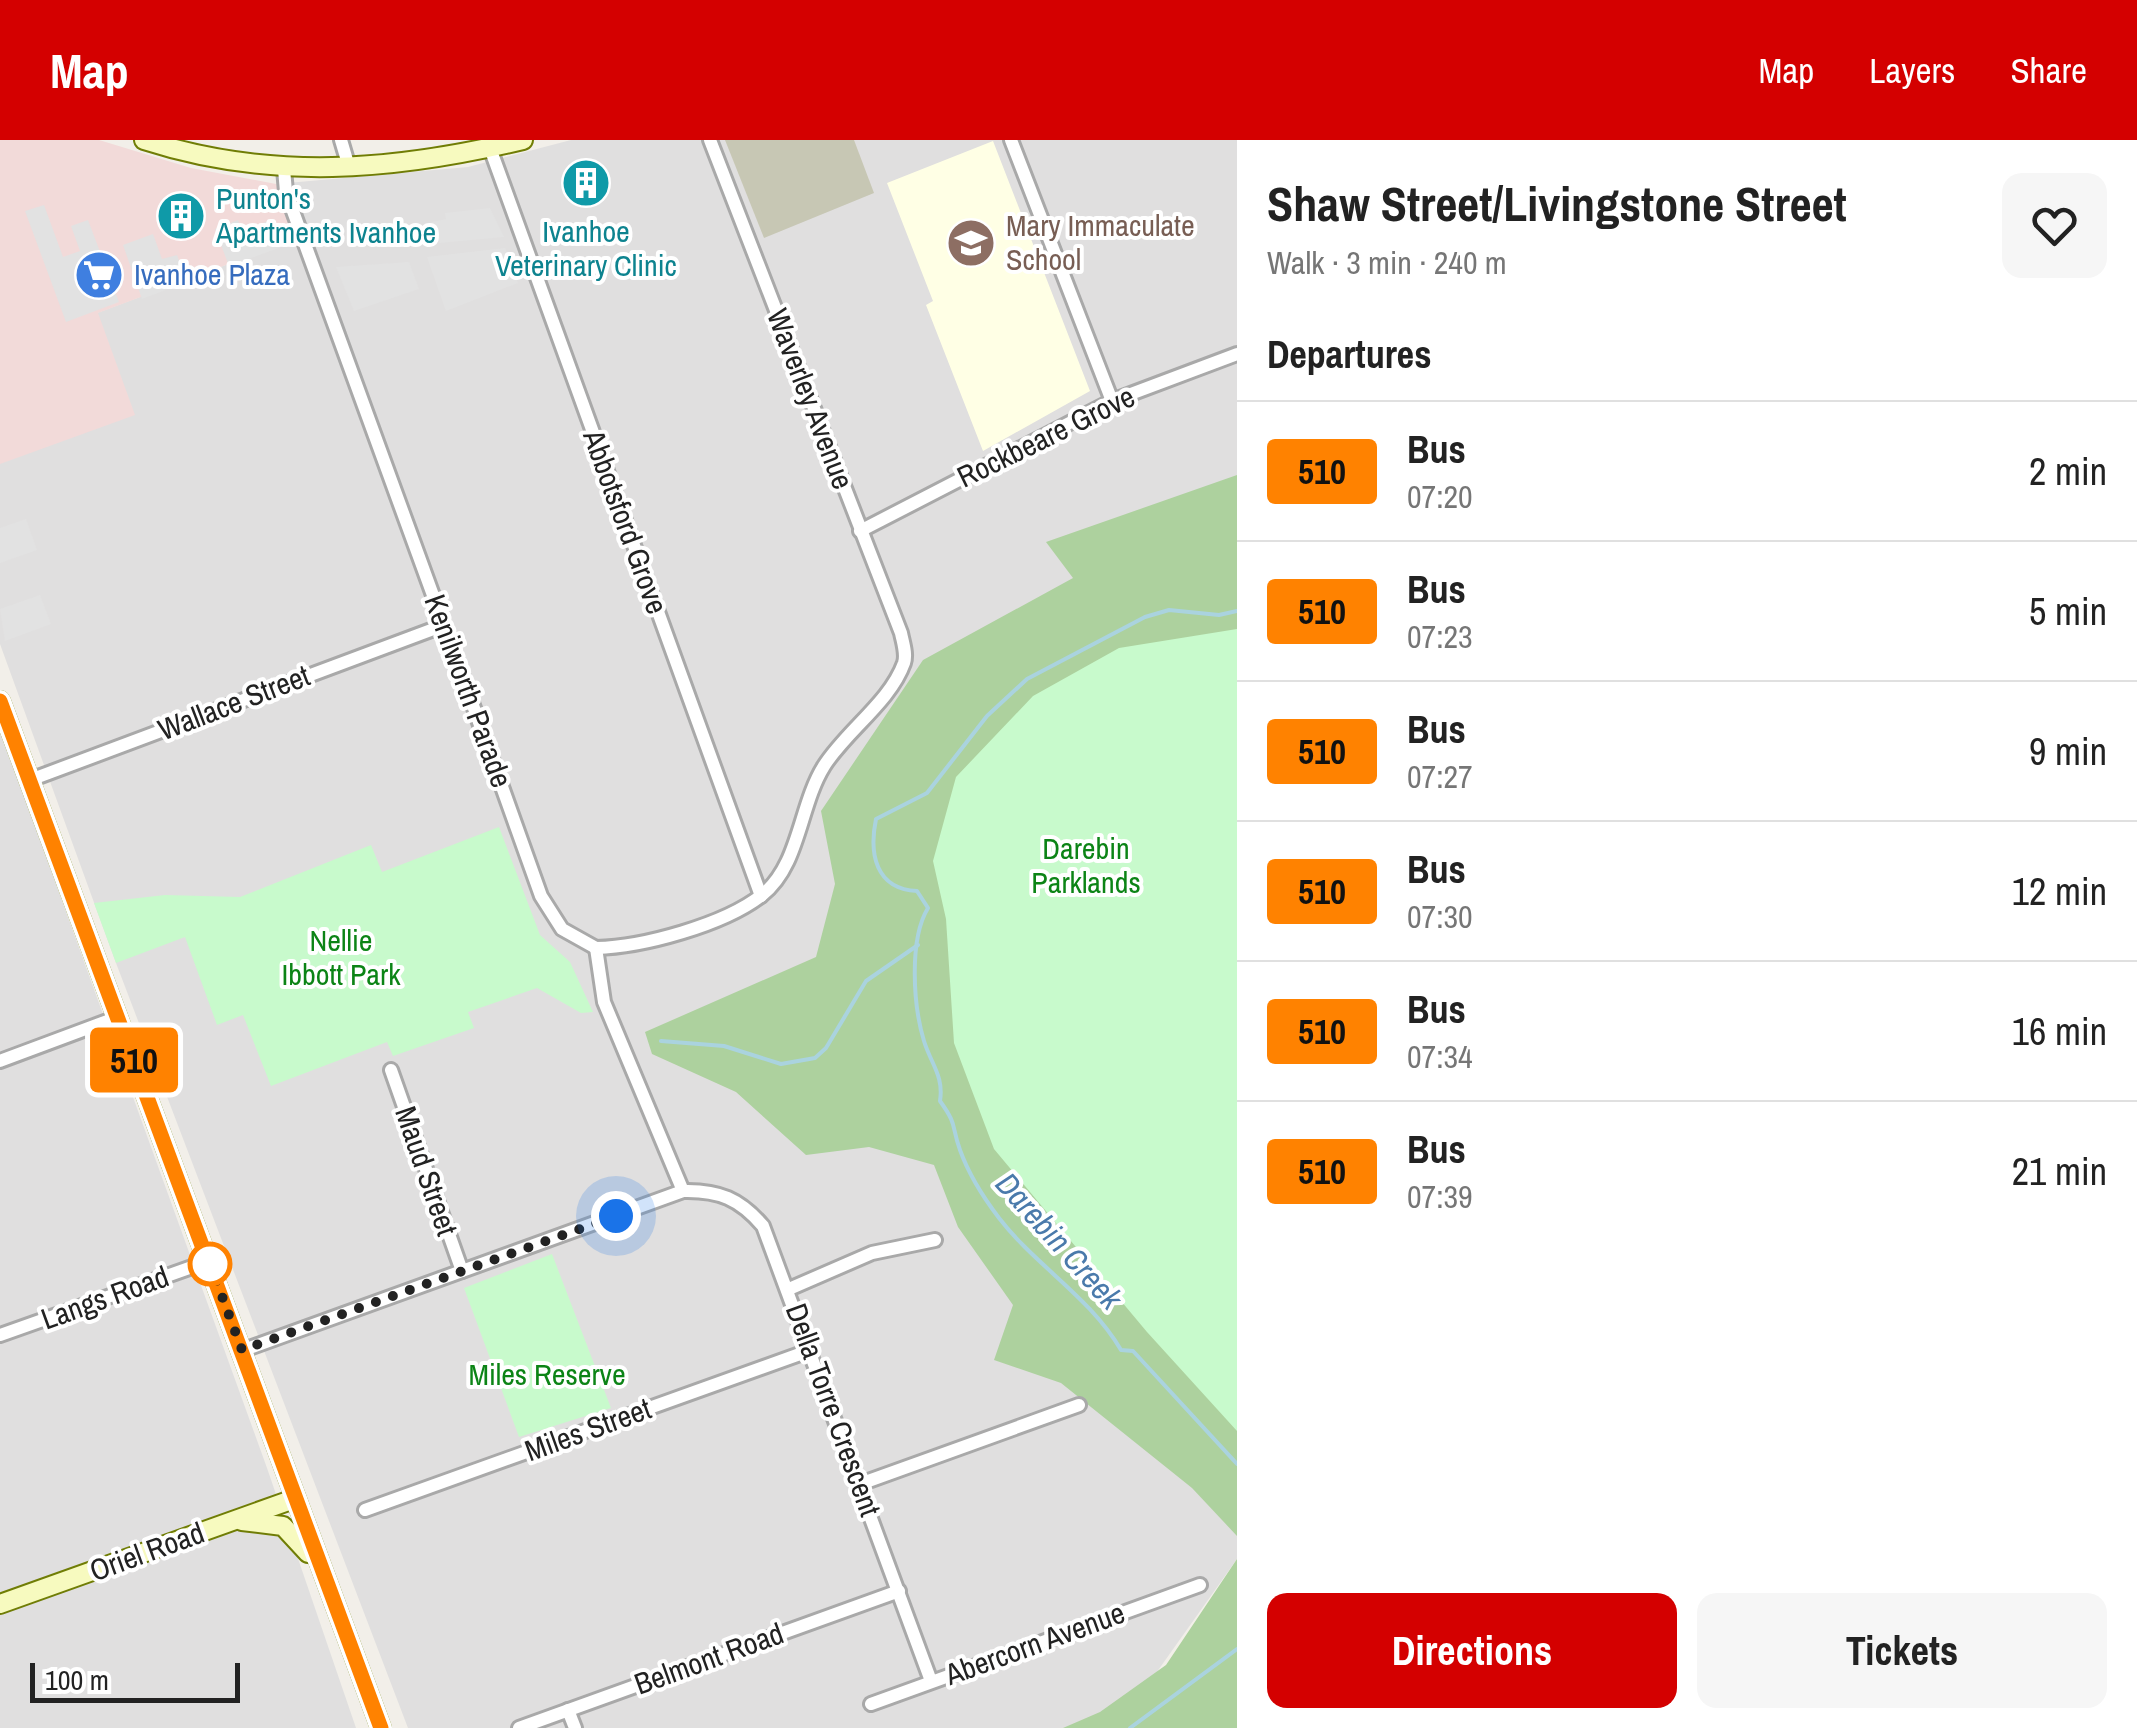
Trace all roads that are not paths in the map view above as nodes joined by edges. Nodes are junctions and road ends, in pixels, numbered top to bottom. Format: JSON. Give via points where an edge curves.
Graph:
{"nodes":[{"id":1,"x":144,"y":140,"type":"edge"},
{"id":2,"x":341,"y":140,"type":"edge"},
{"id":3,"x":522,"y":140,"type":"edge"},
{"id":4,"x":710,"y":140,"type":"edge"},
{"id":5,"x":1011,"y":140,"type":"edge"},
{"id":6,"x":490,"y":148,"type":"junction"},
{"id":7,"x":349,"y":167,"type":"junction"},
{"id":8,"x":284,"y":168,"type":"junction"},
{"id":9,"x":1237,"y":354,"type":"edge"},
{"id":10,"x":1112,"y":401,"type":"junction"},
{"id":11,"x":860,"y":531,"type":"junction"},
{"id":12,"x":439,"y":627,"type":"junction"},
{"id":13,"x":0,"y":701,"type":"edge"},
{"id":14,"x":30,"y":780,"type":"junction"},
{"id":15,"x":761,"y":896,"type":"junction"},
{"id":16,"x":596,"y":948,"type":"junction"},
{"id":17,"x":118,"y":1018,"type":"junction"},
{"id":18,"x":0,"y":1061,"type":"edge"},
{"id":19,"x":391,"y":1070,"type":"dead end"},
{"id":20,"x":683,"y":1191,"type":"junction"},
{"id":21,"x":935,"y":1240,"type":"dead end"},
{"id":22,"x":209,"y":1261,"type":"junction"},
{"id":23,"x":462,"y":1271,"type":"junction"},
{"id":24,"x":789,"y":1289,"type":"junction"},
{"id":25,"x":0,"y":1336,"type":"edge"},
{"id":26,"x":242,"y":1350,"type":"junction"},
{"id":27,"x":811,"y":1350,"type":"junction"},
{"id":28,"x":1079,"y":1404,"type":"dead end"},
{"id":29,"x":860,"y":1484,"type":"junction"},
{"id":30,"x":294,"y":1499,"type":"junction"},
{"id":31,"x":365,"y":1510,"type":"dead end"},
{"id":32,"x":234,"y":1521,"type":"junction"},
{"id":33,"x":324,"y":1580,"type":"junction"},
{"id":34,"x":1200,"y":1585,"type":"dead end"},
{"id":35,"x":898,"y":1591,"type":"junction"},
{"id":36,"x":0,"y":1604,"type":"edge"},
{"id":37,"x":931,"y":1681,"type":"junction"},
{"id":38,"x":871,"y":1704,"type":"dead end"},
{"id":39,"x":568,"y":1710,"type":"junction"},
{"id":40,"x":381,"y":1728,"type":"edge"},
{"id":41,"x":519,"y":1728,"type":"edge"},
{"id":42,"x":575,"y":1728,"type":"edge"}],
"edges":[{"from":1,"to":8,"type":"main road","via":[[224,162]]},
{"from":2,"to":7,"type":"street"},
{"from":3,"to":6,"type":"main road"},
{"from":4,"to":11,"type":"street","name":"Waverley Avenue"},
{"from":5,"to":10,"type":"street"},
{"from":6,"to":7,"type":"main road"},
{"from":6,"to":15,"type":"street","name":"Abbotsford Grove"},
{"from":7,"to":8,"type":"main road"},
{"from":8,"to":12,"type":"street","name":"Kenilworth Parade","via":[[286,192],[438,608]]},
{"from":9,"to":10,"type":"street","name":"Rockbeare Grove"},
{"from":10,"to":11,"type":"street","name":"Rockbeare Grove"},
{"from":11,"to":15,"type":"street","name":"Waverley Avenue","via":[[906,659],[827,761],[782,875]]},
{"from":12,"to":14,"type":"street","name":"Wallace Street"},
{"from":12,"to":16,"type":"street","name":"Kenilworth Parade","via":[[450,641],[541,896],[562,929]]},
{"from":13,"to":14,"type":"main road"},
{"from":14,"to":17,"type":"main road"},
{"from":15,"to":16,"type":"street","via":[[656,940]]},
{"from":16,"to":20,"type":"street","via":[[604,1002]]},
{"from":17,"to":18,"type":"street"},
{"from":17,"to":22,"type":"main road"},
{"from":19,"to":23,"type":"street","name":"Maud Street"},
{"from":20,"to":23,"type":"street"},
{"from":20,"to":24,"type":"street","name":"Della Torre Crescent","via":[[724,1194],[744,1205],[764,1226]]},
{"from":21,"to":24,"type":"street","via":[[872,1253]]},
{"from":22,"to":25,"type":"street","name":"Langs Road"},
{"from":22,"to":26,"type":"main road"},
{"from":23,"to":26,"type":"street"},
{"from":24,"to":27,"type":"street","name":"Della Torre Crescent"},
{"from":26,"to":30,"type":"main road"},
{"from":27,"to":29,"type":"street","name":"Della Torre Crescent"},
{"from":27,"to":31,"type":"street","name":"Miles Street"},
{"from":28,"to":29,"type":"street"},
{"from":29,"to":35,"type":"street","name":"Della Torre Crescent"},
{"from":30,"to":32,"type":"main road","name":"Oriel Road"},
{"from":30,"to":33,"type":"main road"},
{"from":32,"to":33,"type":"main road","via":[[272,1522],[289,1530]]},
{"from":32,"to":36,"type":"main road","name":"Oriel Road"},
{"from":33,"to":40,"type":"main road"},
{"from":34,"to":37,"type":"street","name":"Abercorn Avenue"},
{"from":35,"to":37,"type":"street","name":"Della Torre Crescent"},
{"from":35,"to":39,"type":"street","name":"Belmont Road"},
{"from":37,"to":38,"type":"street","name":"Abercorn Avenue"},
{"from":39,"to":41,"type":"street","name":"Belmont Road"},
{"from":39,"to":42,"type":"street"}]}
